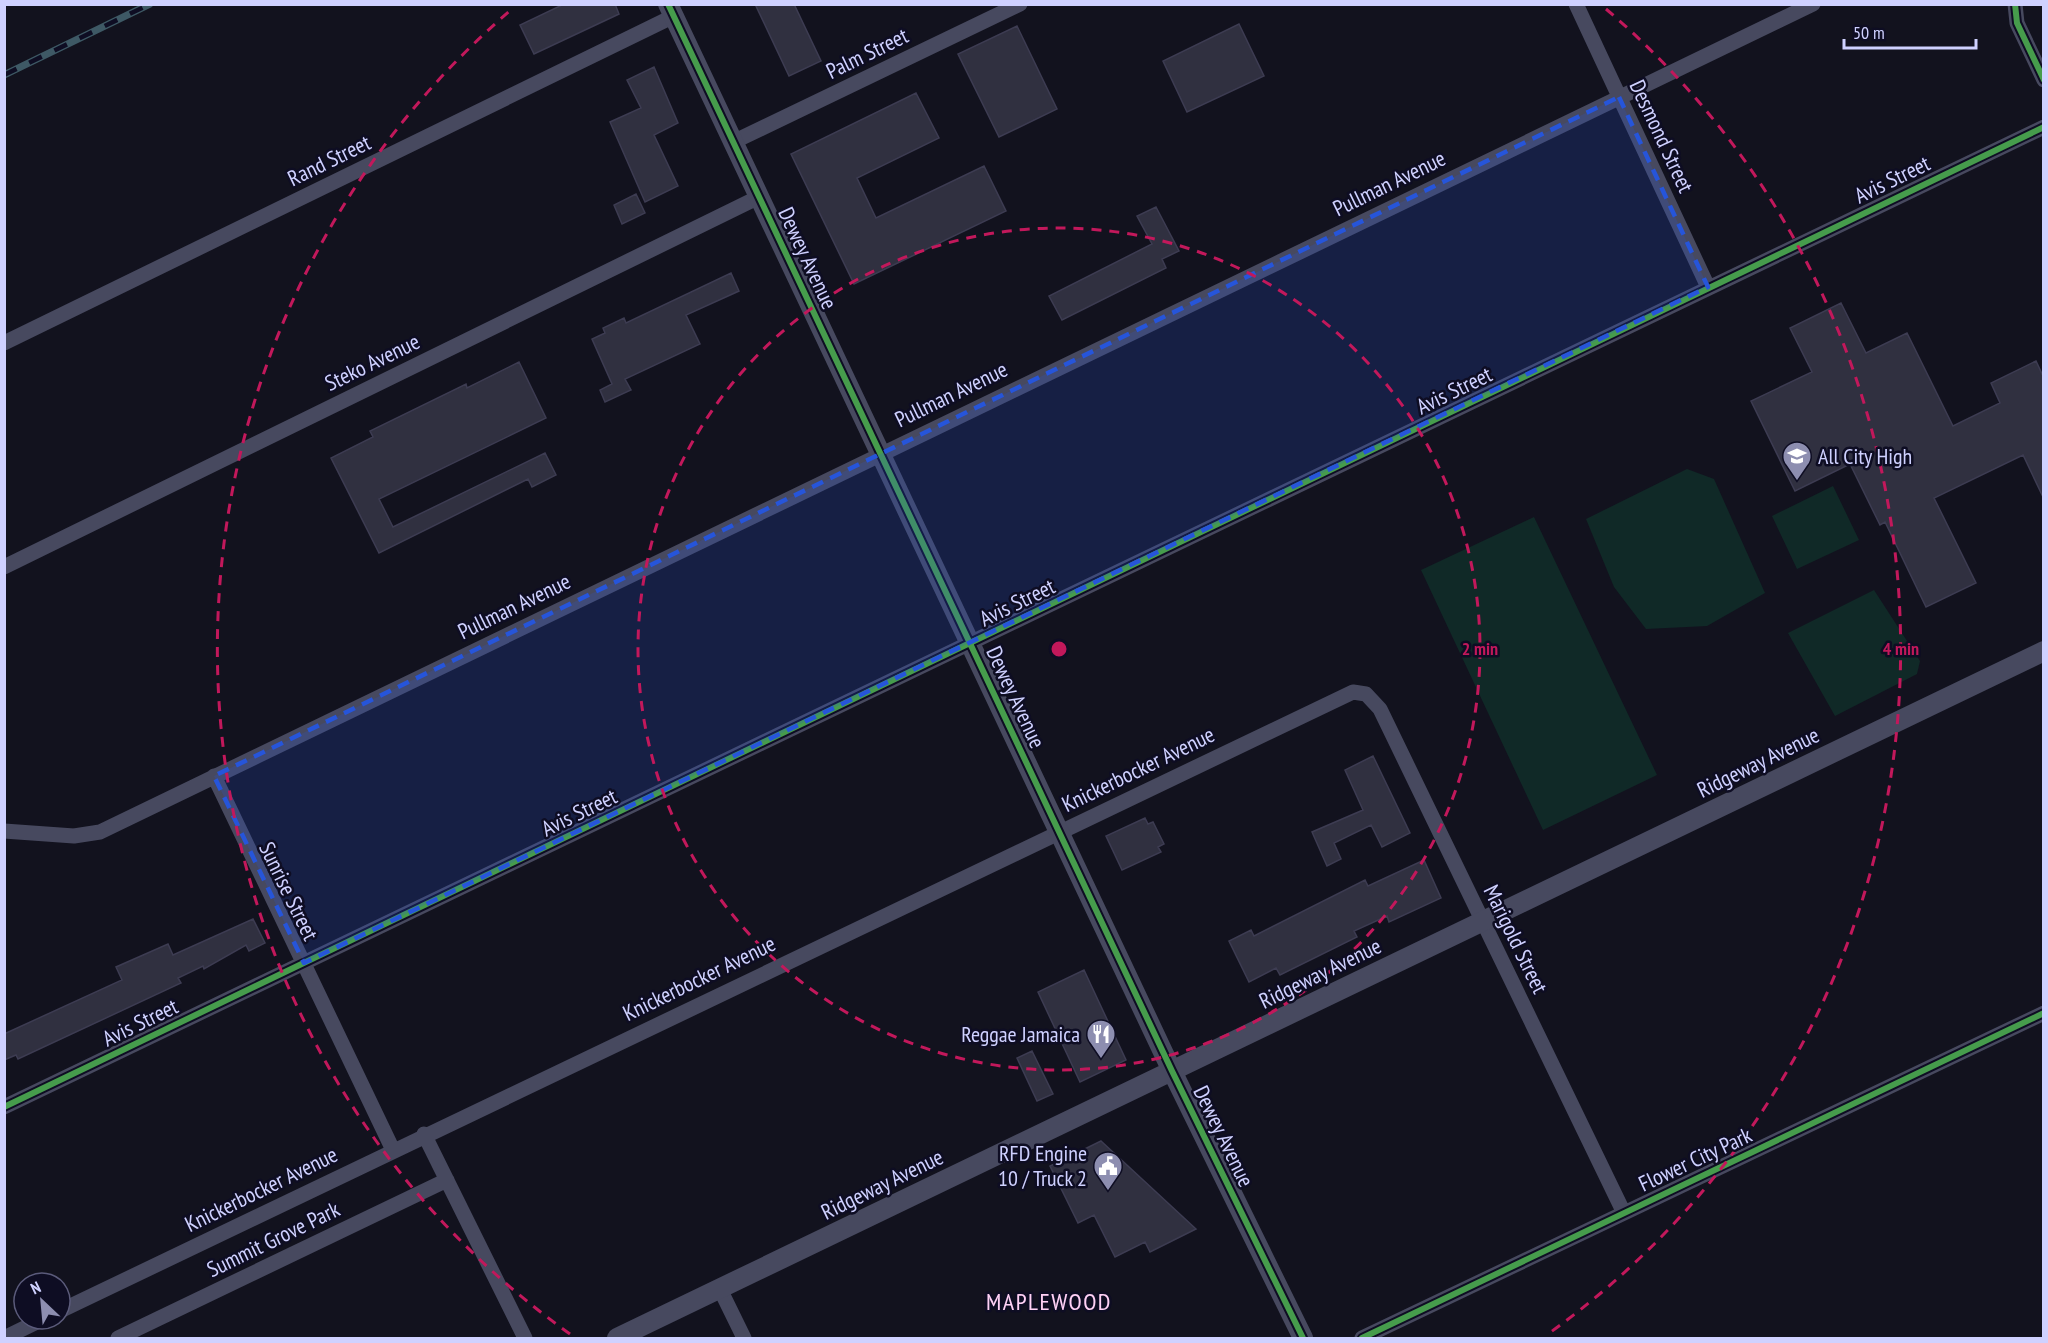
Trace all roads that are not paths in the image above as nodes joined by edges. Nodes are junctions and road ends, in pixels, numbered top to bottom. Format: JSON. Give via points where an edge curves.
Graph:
{"nodes":[{"id":1,"x":1020,"y":4,"type":"edge"},
{"id":2,"x":1576,"y":4,"type":"edge"},
{"id":3,"x":1813,"y":4,"type":"edge"},
{"id":4,"x":2015,"y":4,"type":"edge"},
{"id":5,"x":671,"y":10,"type":"edge"},
{"id":6,"x":2043,"y":80,"type":"edge"},
{"id":7,"x":1619,"y":97,"type":"junction"},
{"id":8,"x":2043,"y":127,"type":"edge"},
{"id":9,"x":733,"y":142,"type":"junction"},
{"id":10,"x":759,"y":197,"type":"junction"},
{"id":11,"x":1708,"y":288,"type":"junction"},
{"id":12,"x":4,"y":343,"type":"edge"},
{"id":13,"x":880,"y":453,"type":"junction"},
{"id":14,"x":4,"y":567,"type":"edge"},
{"id":15,"x":971,"y":644,"type":"junction"},
{"id":16,"x":2043,"y":651,"type":"edge"},
{"id":17,"x":1359,"y":692,"type":"joint"},
{"id":18,"x":214,"y":776,"type":"junction"},
{"id":19,"x":4,"y":831,"type":"edge"},
{"id":20,"x":1059,"y":831,"type":"junction"},
{"id":21,"x":1483,"y":921,"type":"junction"},
{"id":22,"x":304,"y":963,"type":"junction"},
{"id":23,"x":2043,"y":1013,"type":"edge"},
{"id":24,"x":1172,"y":1071,"type":"junction"},
{"id":25,"x":4,"y":1107,"type":"edge"},
{"id":26,"x":424,"y":1134,"type":"junction"},
{"id":27,"x":393,"y":1150,"type":"junction"},
{"id":28,"x":447,"y":1180,"type":"junction"},
{"id":29,"x":1624,"y":1213,"type":"junction"},
{"id":30,"x":720,"y":1289,"type":"junction"},
{"id":31,"x":72,"y":1305,"type":"edge"},
{"id":32,"x":18,"y":1331,"type":"edge"},
{"id":33,"x":4,"y":1338,"type":"edge"},
{"id":34,"x":118,"y":1338,"type":"edge"},
{"id":35,"x":525,"y":1338,"type":"edge"},
{"id":36,"x":617,"y":1338,"type":"edge"},
{"id":37,"x":744,"y":1338,"type":"edge"},
{"id":38,"x":1303,"y":1338,"type":"edge"},
{"id":39,"x":1362,"y":1338,"type":"edge"}],
"edges":[{"from":1,"to":9,"type":"street","name":"Palm Street"},
{"from":2,"to":7,"type":"street","name":"Desmond Street"},
{"from":3,"to":7,"type":"street","name":"Pullman Avenue"},
{"from":4,"to":6,"type":"street","via":[[2017,23]]},
{"from":5,"to":9,"type":"street","name":"Dewey Avenue"},
{"from":5,"to":12,"type":"street","name":"Rand Street"},
{"from":7,"to":11,"type":"street","name":"Desmond Street"},
{"from":7,"to":13,"type":"street","name":"Pullman Avenue"},
{"from":8,"to":11,"type":"street","name":"Avis Street"},
{"from":9,"to":10,"type":"street","name":"Dewey Avenue"},
{"from":10,"to":13,"type":"street","name":"Dewey Avenue"},
{"from":10,"to":14,"type":"street","name":"Steko Avenue"},
{"from":11,"to":15,"type":"street","name":"Avis Street"},
{"from":13,"to":15,"type":"street","name":"Dewey Avenue"},
{"from":13,"to":18,"type":"street","name":"Pullman Avenue"},
{"from":15,"to":20,"type":"street","name":"Dewey Avenue"},
{"from":15,"to":22,"type":"street","name":"Avis Street"},
{"from":16,"to":21,"type":"street","name":"Ridgeway Avenue"},
{"from":17,"to":20,"type":"street","name":"Knickerbocker Avenue","via":[[1346,694]]},
{"from":17,"to":21,"type":"street","name":"Marigold Street","via":[[1380,709]]},
{"from":18,"to":19,"type":"street","name":"Pullman Avenue","via":[[91,834]]},
{"from":18,"to":22,"type":"street","name":"Sunrise Street"},
{"from":20,"to":24,"type":"street","name":"Dewey Avenue"},
{"from":20,"to":26,"type":"street","name":"Knickerbocker Avenue"},
{"from":21,"to":24,"type":"street","name":"Ridgeway Avenue"},
{"from":21,"to":29,"type":"street","name":"Marigold Street"},
{"from":22,"to":25,"type":"street","name":"Avis Street"},
{"from":22,"to":27,"type":"street","name":"Sunrise Street"},
{"from":23,"to":29,"type":"street","name":"Flower City Park"},
{"from":24,"to":30,"type":"street","name":"Ridgeway Avenue"},
{"from":24,"to":38,"type":"street","name":"Dewey Avenue"},
{"from":26,"to":27,"type":"street","name":"Knickerbocker Avenue"},
{"from":26,"to":28,"type":"street"},
{"from":27,"to":31,"type":"street","name":"Knickerbocker Avenue"},
{"from":28,"to":34,"type":"street","name":"Summit Grove Park"},
{"from":28,"to":35,"type":"street"},
{"from":29,"to":39,"type":"street","name":"Flower City Park"},
{"from":30,"to":36,"type":"street","name":"Ridgeway Avenue"},
{"from":30,"to":37,"type":"street"},
{"from":32,"to":33,"type":"street"}]}
